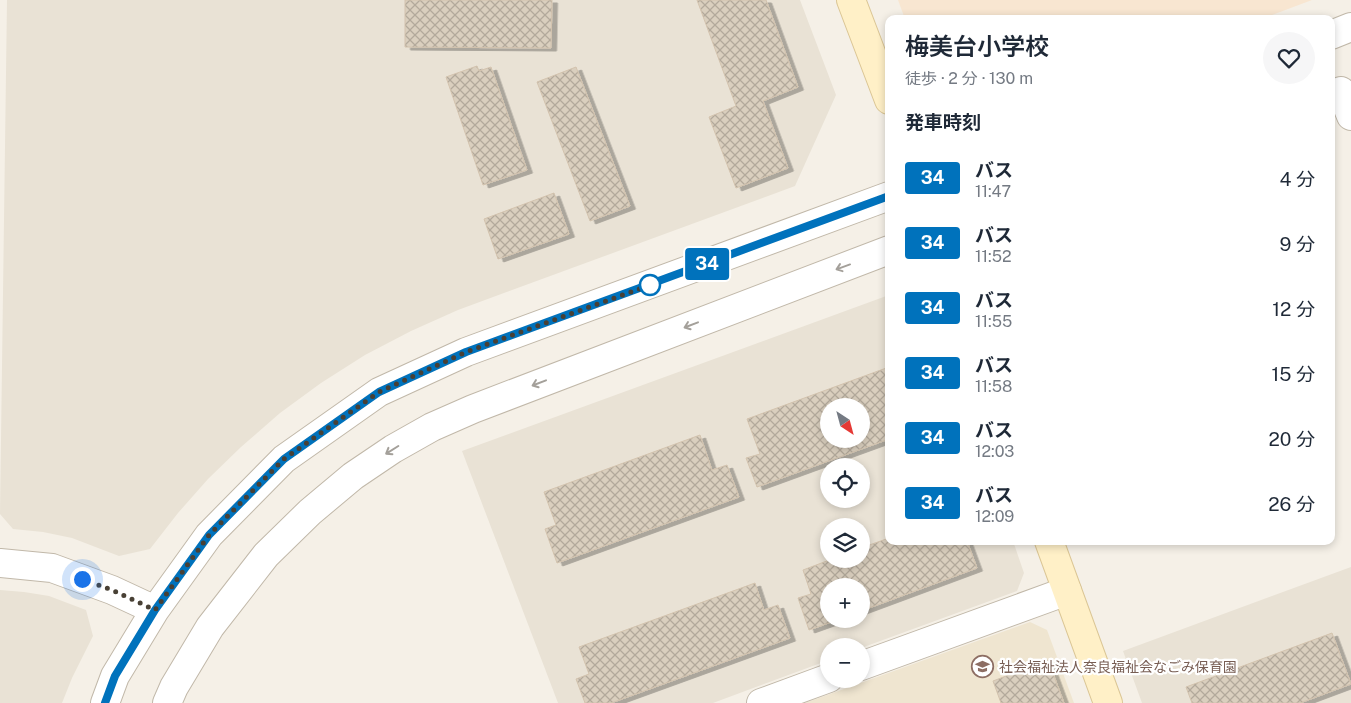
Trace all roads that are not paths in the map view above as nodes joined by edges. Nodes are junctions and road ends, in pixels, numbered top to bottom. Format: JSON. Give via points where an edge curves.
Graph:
{"nodes":[{"id":1,"x":851,"y":0,"type":"edge"},
{"id":2,"x":1351,"y":28,"type":"edge"},
{"id":3,"x":1335,"y":34,"type":"edge"},
{"id":4,"x":885,"y":89,"type":"edge"},
{"id":5,"x":1341,"y":91,"type":"edge"},
{"id":6,"x":1351,"y":116,"type":"edge"},
{"id":7,"x":885,"y":197,"type":"edge"},
{"id":8,"x":885,"y":252,"type":"edge"},
{"id":9,"x":1050,"y":545,"type":"edge"},
{"id":10,"x":0,"y":563,"type":"edge"},
{"id":11,"x":1067,"y":591,"type":"junction"},
{"id":12,"x":155,"y":610,"type":"junction"},
{"id":13,"x":870,"y":663,"type":"edge"},
{"id":14,"x":820,"y":681,"type":"edge"},
{"id":15,"x":105,"y":703,"type":"edge"},
{"id":16,"x":167,"y":703,"type":"edge"},
{"id":17,"x":761,"y":703,"type":"edge"},
{"id":18,"x":1108,"y":703,"type":"edge"}],
"edges":[{"from":1,"to":4,"type":"street"},
{"from":2,"to":3,"type":"street"},
{"from":5,"to":6,"type":"street"},
{"from":7,"to":12,"type":"street","via":[[466,352],[379,392],[284,459],[209,535]]},
{"from":8,"to":16,"type":"street","one_way":true,"via":[[473,409],[393,449],[353,476],[266,555],[210,627]]},
{"from":9,"to":11,"type":"street"},
{"from":10,"to":12,"type":"street","via":[[52,568]]},
{"from":11,"to":13,"type":"street"},
{"from":11,"to":18,"type":"street"},
{"from":12,"to":15,"type":"street","via":[[115,676]]},
{"from":14,"to":17,"type":"street"}]}
